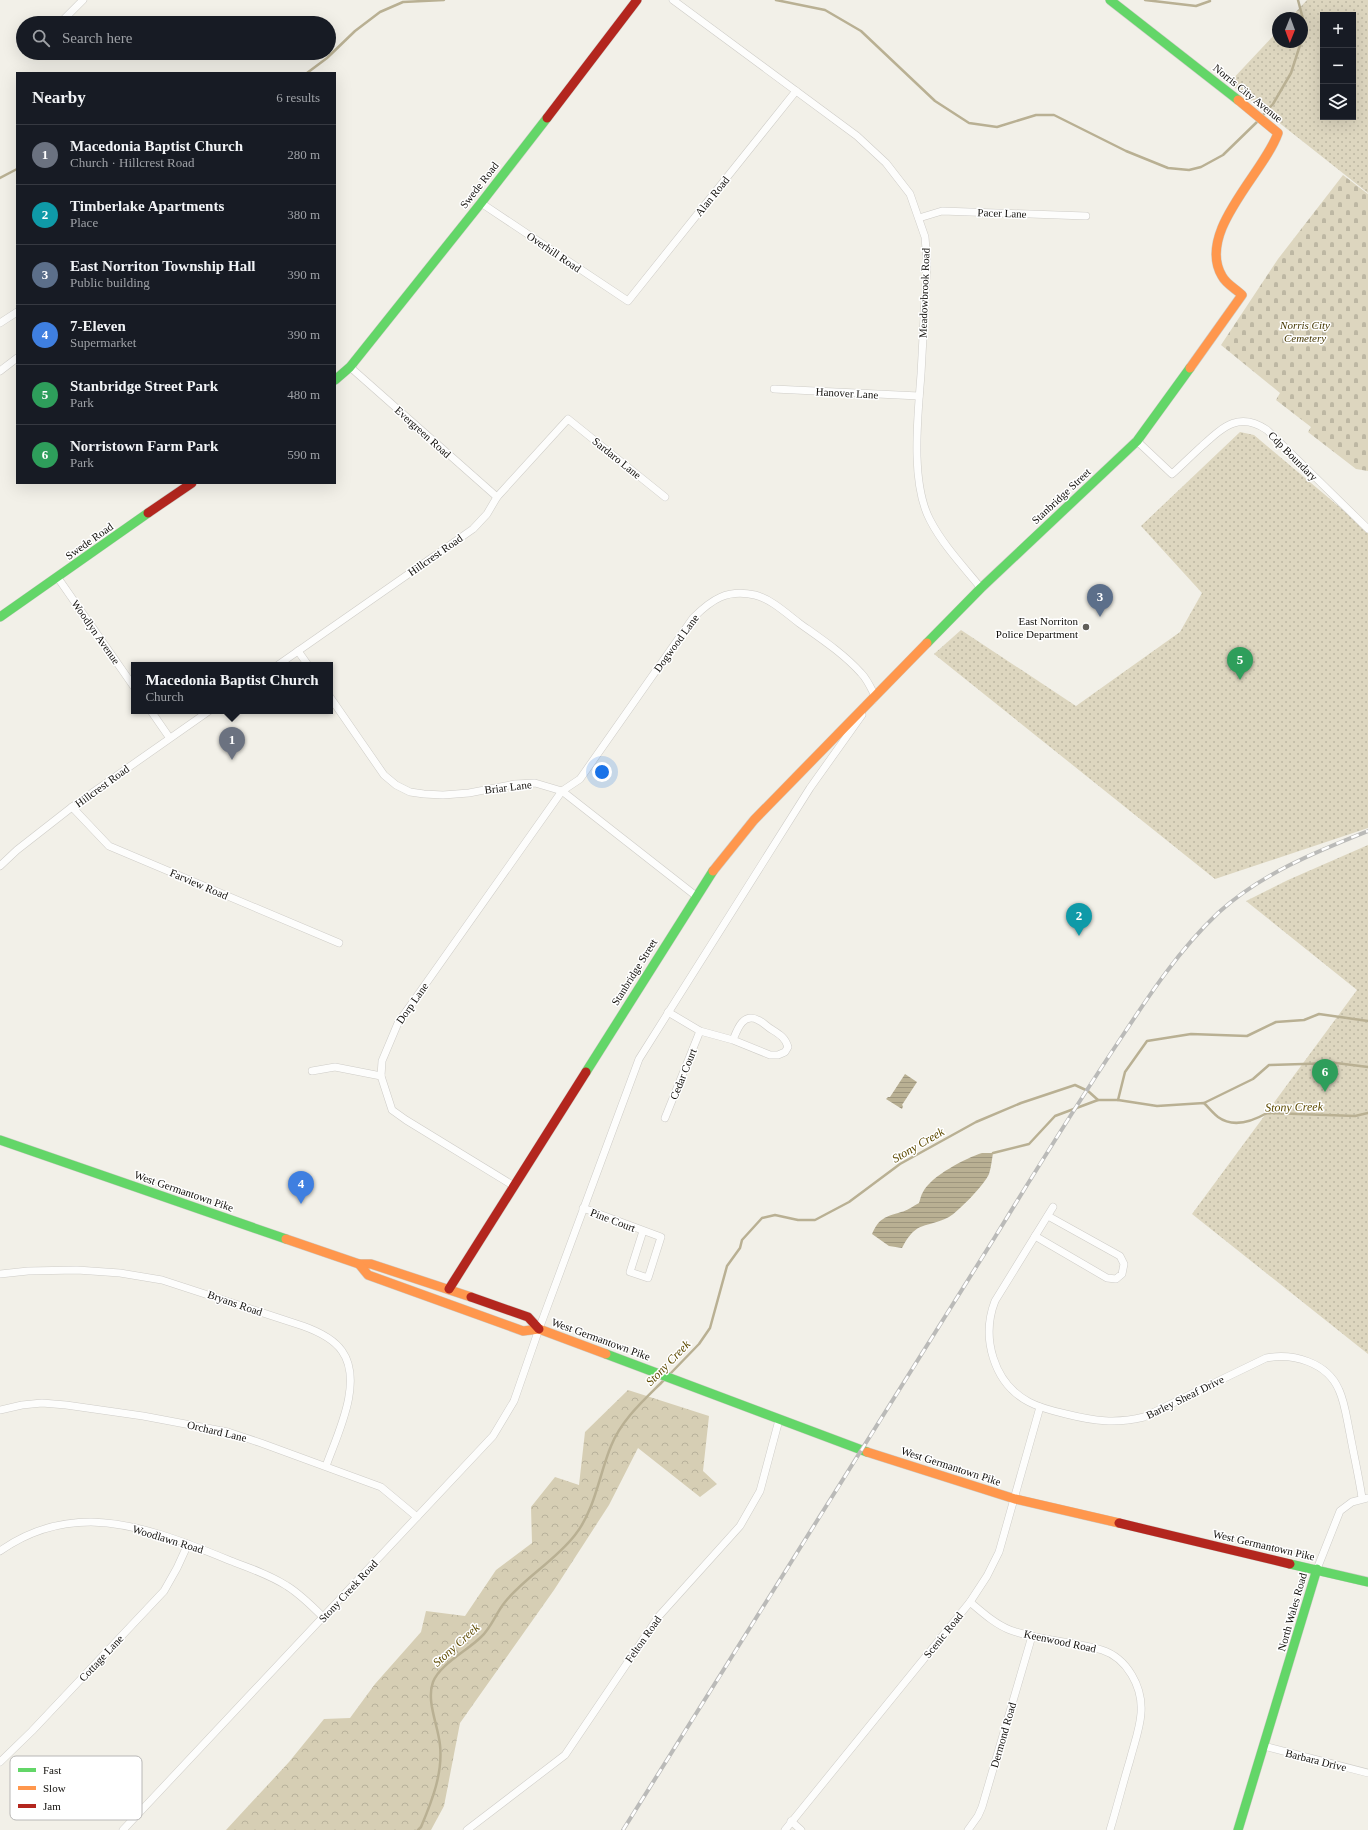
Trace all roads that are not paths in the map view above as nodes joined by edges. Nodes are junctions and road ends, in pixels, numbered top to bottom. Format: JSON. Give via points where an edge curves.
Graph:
{"nodes":[{"id":1,"x":83,"y":0,"type":"edge"},
{"id":2,"x":636,"y":0,"type":"edge"},
{"id":3,"x":673,"y":0,"type":"edge"},
{"id":4,"x":1110,"y":0,"type":"edge"},
{"id":5,"x":67,"y":16,"type":"edge"},
{"id":6,"x":796,"y":91,"type":"junction"},
{"id":7,"x":481,"y":203,"type":"junction"},
{"id":8,"x":1086,"y":216,"type":"dead end"},
{"id":9,"x":920,"y":218,"type":"junction"},
{"id":10,"x":1242,"y":294,"type":"joint"},
{"id":11,"x":628,"y":300,"type":"joint"},
{"id":12,"x":16,"y":313,"type":"edge"},
{"id":13,"x":0,"y":323,"type":"edge"},
{"id":14,"x":16,"y":359,"type":"edge"},
{"id":15,"x":350,"y":367,"type":"junction"},
{"id":16,"x":0,"y":371,"type":"edge"},
{"id":17,"x":336,"y":379,"type":"edge"},
{"id":18,"x":774,"y":389,"type":"dead end"},
{"id":19,"x":919,"y":396,"type":"junction"},
{"id":20,"x":568,"y":419,"type":"joint"},
{"id":21,"x":1137,"y":441,"type":"junction"},
{"id":22,"x":191,"y":484,"type":"edge"},
{"id":23,"x":497,"y":497,"type":"junction"},
{"id":24,"x":665,"y":497,"type":"dead end"},
{"id":25,"x":1368,"y":530,"type":"edge"},
{"id":26,"x":58,"y":578,"type":"junction"},
{"id":27,"x":981,"y":588,"type":"junction"},
{"id":28,"x":0,"y":617,"type":"edge"},
{"id":29,"x":298,"y":651,"type":"junction"},
{"id":30,"x":282,"y":662,"type":"edge"},
{"id":31,"x":306,"y":662,"type":"edge"},
{"id":32,"x":131,"y":683,"type":"edge"},
{"id":33,"x":875,"y":696,"type":"junction"},
{"id":34,"x":333,"y":701,"type":"edge"},
{"id":35,"x":153,"y":714,"type":"edge"},
{"id":36,"x":204,"y":714,"type":"edge"},
{"id":37,"x":169,"y":737,"type":"junction"},
{"id":38,"x":562,"y":791,"type":"junction"},
{"id":39,"x":72,"y":807,"type":"junction"},
{"id":40,"x":0,"y":866,"type":"edge"},
{"id":41,"x":696,"y":896,"type":"junction"},
{"id":42,"x":339,"y":943,"type":"dead end"},
{"id":43,"x":668,"y":1012,"type":"junction"},
{"id":44,"x":700,"y":1031,"type":"junction"},
{"id":45,"x":733,"y":1040,"type":"junction"},
{"id":46,"x":312,"y":1071,"type":"dead end"},
{"id":47,"x":381,"y":1076,"type":"junction"},
{"id":48,"x":665,"y":1118,"type":"dead end"},
{"id":49,"x":0,"y":1140,"type":"edge"},
{"id":50,"x":514,"y":1186,"type":"junction"},
{"id":51,"x":1053,"y":1207,"type":"dead end"},
{"id":52,"x":583,"y":1208,"type":"junction"},
{"id":53,"x":1048,"y":1216,"type":"junction"},
{"id":54,"x":643,"y":1231,"type":"junction"},
{"id":55,"x":1035,"y":1236,"type":"junction"},
{"id":56,"x":359,"y":1264,"type":"junction"},
{"id":57,"x":0,"y":1274,"type":"edge"},
{"id":58,"x":449,"y":1288,"type":"junction"},
{"id":59,"x":539,"y":1329,"type":"junction"},
{"id":60,"x":1040,"y":1407,"type":"junction"},
{"id":61,"x":0,"y":1410,"type":"edge"},
{"id":62,"x":1345,"y":1412,"type":"joint"},
{"id":63,"x":779,"y":1420,"type":"junction"},
{"id":64,"x":326,"y":1466,"type":"junction"},
{"id":65,"x":1365,"y":1498,"type":"edge"},
{"id":66,"x":1015,"y":1499,"type":"junction"},
{"id":67,"x":417,"y":1517,"type":"junction"},
{"id":68,"x":188,"y":1544,"type":"junction"},
{"id":69,"x":0,"y":1551,"type":"edge"},
{"id":70,"x":1317,"y":1569,"type":"junction"},
{"id":71,"x":1368,"y":1582,"type":"edge"},
{"id":72,"x":970,"y":1602,"type":"junction"},
{"id":73,"x":323,"y":1617,"type":"junction"},
{"id":74,"x":1032,"y":1636,"type":"junction"},
{"id":75,"x":1264,"y":1746,"type":"junction"},
{"id":76,"x":0,"y":1762,"type":"edge"},
{"id":77,"x":1368,"y":1773,"type":"edge"},
{"id":78,"x":142,"y":1810,"type":"edge"},
{"id":79,"x":132,"y":1820,"type":"edge"},
{"id":80,"x":791,"y":1821,"type":"junction"},
{"id":81,"x":123,"y":1830,"type":"edge"},
{"id":82,"x":467,"y":1830,"type":"edge"},
{"id":83,"x":785,"y":1830,"type":"edge"},
{"id":84,"x":801,"y":1830,"type":"edge"},
{"id":85,"x":968,"y":1830,"type":"edge"},
{"id":86,"x":1110,"y":1830,"type":"edge"},
{"id":87,"x":1238,"y":1830,"type":"edge"}],
"edges":[{"from":1,"to":5,"type":"street"},
{"from":2,"to":7,"type":"main road","name":"Swede Road"},
{"from":3,"to":6,"type":"street","name":"Meadowbrook Road"},
{"from":4,"to":10,"type":"main road","name":"Norris City Avenue","via":[[1278,133],[1271,150],[1225,220],[1214,252],[1222,275]]},
{"from":6,"to":9,"type":"street","name":"Meadowbrook Road","via":[[857,136],[886,163],[910,194]]},
{"from":6,"to":11,"type":"street","name":"Alan Road"},
{"from":7,"to":11,"type":"street","name":"Overhill Road"},
{"from":7,"to":15,"type":"main road","name":"Swede Road"},
{"from":8,"to":9,"type":"street","name":"Pacer Lane","via":[[942,211]]},
{"from":9,"to":19,"type":"street","name":"Meadowbrook Road","via":[[927,262]]},
{"from":10,"to":21,"type":"main road","name":"Stanbridge Street"},
{"from":12,"to":13,"type":"street"},
{"from":14,"to":16,"type":"street"},
{"from":15,"to":17,"type":"main road","name":"Swede Road"},
{"from":15,"to":23,"type":"street","name":"Evergreen Road"},
{"from":18,"to":19,"type":"street","name":"Hanover Lane"},
{"from":19,"to":27,"type":"street","name":"Meadowbrook Road","via":[[917,447],[922,499],[930,520],[950,552]]},
{"from":20,"to":23,"type":"street","name":"Hillcrest Road"},
{"from":20,"to":24,"type":"street","name":"Sardaro Lane"},
{"from":21,"to":25,"type":"street","name":"Cdp Boundary","via":[[1172,474],[1223,427],[1245,421],[1260,425]]},
{"from":21,"to":27,"type":"main road","name":"Stanbridge Street"},
{"from":22,"to":26,"type":"main road","name":"Swede Road"},
{"from":23,"to":29,"type":"street","name":"Hillcrest Road","via":[[487,514],[473,529]]},
{"from":26,"to":28,"type":"main road","name":"Swede Road"},
{"from":26,"to":32,"type":"street","name":"Woodlyn Avenue"},
{"from":27,"to":33,"type":"main road","name":"Stanbridge Street"},
{"from":29,"to":30,"type":"street","name":"Hillcrest Road"},
{"from":29,"to":31,"type":"street"},
{"from":33,"to":38,"type":"street","name":"Dogwood Lane","via":[[861,673],[841,655],[770,602],[756,595],[725,595],[709,602],[693,618],[580,779]]},
{"from":33,"to":41,"type":"main road","name":"Stanbridge Street","via":[[754,820],[722,858]]},
{"from":33,"to":43,"type":"street","name":"Stanbridge Street","via":[[810,788]]},
{"from":34,"to":38,"type":"street","name":"Briar Lane","via":[[384,775],[410,792],[442,795],[535,783]]},
{"from":35,"to":37,"type":"street"},
{"from":36,"to":37,"type":"street","name":"Hillcrest Road"},
{"from":37,"to":39,"type":"street","name":"Hillcrest Road"},
{"from":38,"to":41,"type":"street","name":"Briar Lane"},
{"from":38,"to":47,"type":"street","name":"Dorp Lane","via":[[398,1023],[382,1061]]},
{"from":39,"to":40,"type":"street","name":"Hillcrest Road"},
{"from":39,"to":42,"type":"street","name":"Farview Road","via":[[109,846]]},
{"from":41,"to":50,"type":"main road","name":"Stanbridge Street"},
{"from":43,"to":44,"type":"street"},
{"from":43,"to":52,"type":"street","name":"Stanbridge Street","via":[[639,1059]]},
{"from":44,"to":45,"type":"street"},
{"from":44,"to":48,"type":"street","name":"Cedar Court"},
{"from":45,"to":45,"type":"street","via":[[770,1055],[785,1052],[788,1047],[780,1034],[752,1018],[744,1020],[738,1026]]},
{"from":46,"to":47,"type":"street","via":[[335,1067]]},
{"from":47,"to":50,"type":"street","name":"Dorp Lane","via":[[392,1110]]},
{"from":49,"to":56,"type":"main road","name":"West Germantown Pike"},
{"from":50,"to":58,"type":"main road","name":"Stanbridge Street"},
{"from":51,"to":53,"type":"street","name":"Barley Sheaf Drive"},
{"from":52,"to":54,"type":"street","name":"Pine Court"},
{"from":52,"to":59,"type":"street","name":"Stanbridge Street"},
{"from":53,"to":55,"type":"street","name":"Barley Sheaf Drive"},
{"from":53,"to":55,"type":"street","via":[[1120,1256],[1124,1264],[1122,1274],[1116,1279],[1107,1278]]},
{"from":54,"to":54,"type":"street","name":"Pine Court","via":[[661,1237],[648,1278],[630,1272]]},
{"from":55,"to":60,"type":"street","name":"Barley Sheaf Drive","via":[[995,1301],[989,1321],[989,1345],[1000,1374],[1014,1391],[1028,1402]]},
{"from":56,"to":58,"type":"main road","name":"West Germantown Pike","via":[[371,1264]]},
{"from":56,"to":59,"type":"main road","name":"West Germantown Pike","via":[[368,1275],[523,1331]]},
{"from":57,"to":64,"type":"street","name":"Bryans Road","via":[[77,1270],[120,1273],[162,1280],[320,1333],[342,1351],[350,1379],[350,1395]]},
{"from":58,"to":59,"type":"main road","name":"West Germantown Pike","via":[[528,1318]]},
{"from":59,"to":63,"type":"main road","name":"West Germantown Pike"},
{"from":59,"to":67,"type":"street","name":"Stony Creek Road","via":[[514,1401],[493,1436]]},
{"from":60,"to":62,"type":"street","name":"Barley Sheaf Drive","via":[[1100,1422],[1136,1419],[1266,1358],[1277,1356],[1308,1361],[1326,1373],[1339,1388]]},
{"from":60,"to":66,"type":"street","name":"Scenic Road"},
{"from":61,"to":64,"type":"street","name":"Orchard Lane","via":[[42,1403],[157,1419],[228,1432]]},
{"from":62,"to":65,"type":"street","name":"North Wales Road"},
{"from":63,"to":66,"type":"main road","name":"West Germantown Pike","via":[[862,1450]]},
{"from":63,"to":82,"type":"street","name":"Felton Road","via":[[760,1491],[740,1526],[659,1616],[565,1755]]},
{"from":64,"to":67,"type":"street","name":"Orchard Lane","via":[[381,1487]]},
{"from":65,"to":70,"type":"street","name":"North Wales Road","via":[[1352,1502],[1340,1511]]},
{"from":66,"to":70,"type":"main road","name":"West Germantown Pike"},
{"from":66,"to":72,"type":"street","name":"Scenic Road","via":[[999,1552]]},
{"from":67,"to":73,"type":"street","name":"Stony Creek Road"},
{"from":68,"to":69,"type":"street","name":"Woodlawn Road","via":[[120,1525],[91,1522],[40,1529],[15,1540]]},
{"from":68,"to":73,"type":"street","name":"Woodlawn Road","via":[[262,1573],[286,1586]]},
{"from":68,"to":76,"type":"street","name":"Cottage Lane","via":[[164,1591]]},
{"from":70,"to":71,"type":"main road","name":"West Germantown Pike"},
{"from":70,"to":75,"type":"main road","name":"North Wales Road"},
{"from":72,"to":74,"type":"street","name":"Keenwood Road","via":[[988,1618]]},
{"from":72,"to":80,"type":"street","name":"Scenic Road"},
{"from":73,"to":78,"type":"street","name":"Stony Creek Road"},
{"from":74,"to":85,"type":"street","name":"Dermond Road","via":[[982,1807]]},
{"from":74,"to":86,"type":"street","name":"Keenwood Road","via":[[1103,1651],[1118,1660],[1131,1673],[1140,1689],[1141,1712],[1138,1733]]},
{"from":75,"to":77,"type":"street","name":"Barbara Drive"},
{"from":75,"to":87,"type":"main road","name":"North Wales Road"},
{"from":79,"to":81,"type":"street","name":"Stony Creek Road"},
{"from":80,"to":83,"type":"street","name":"Scenic Road"},
{"from":80,"to":84,"type":"street"}]}
